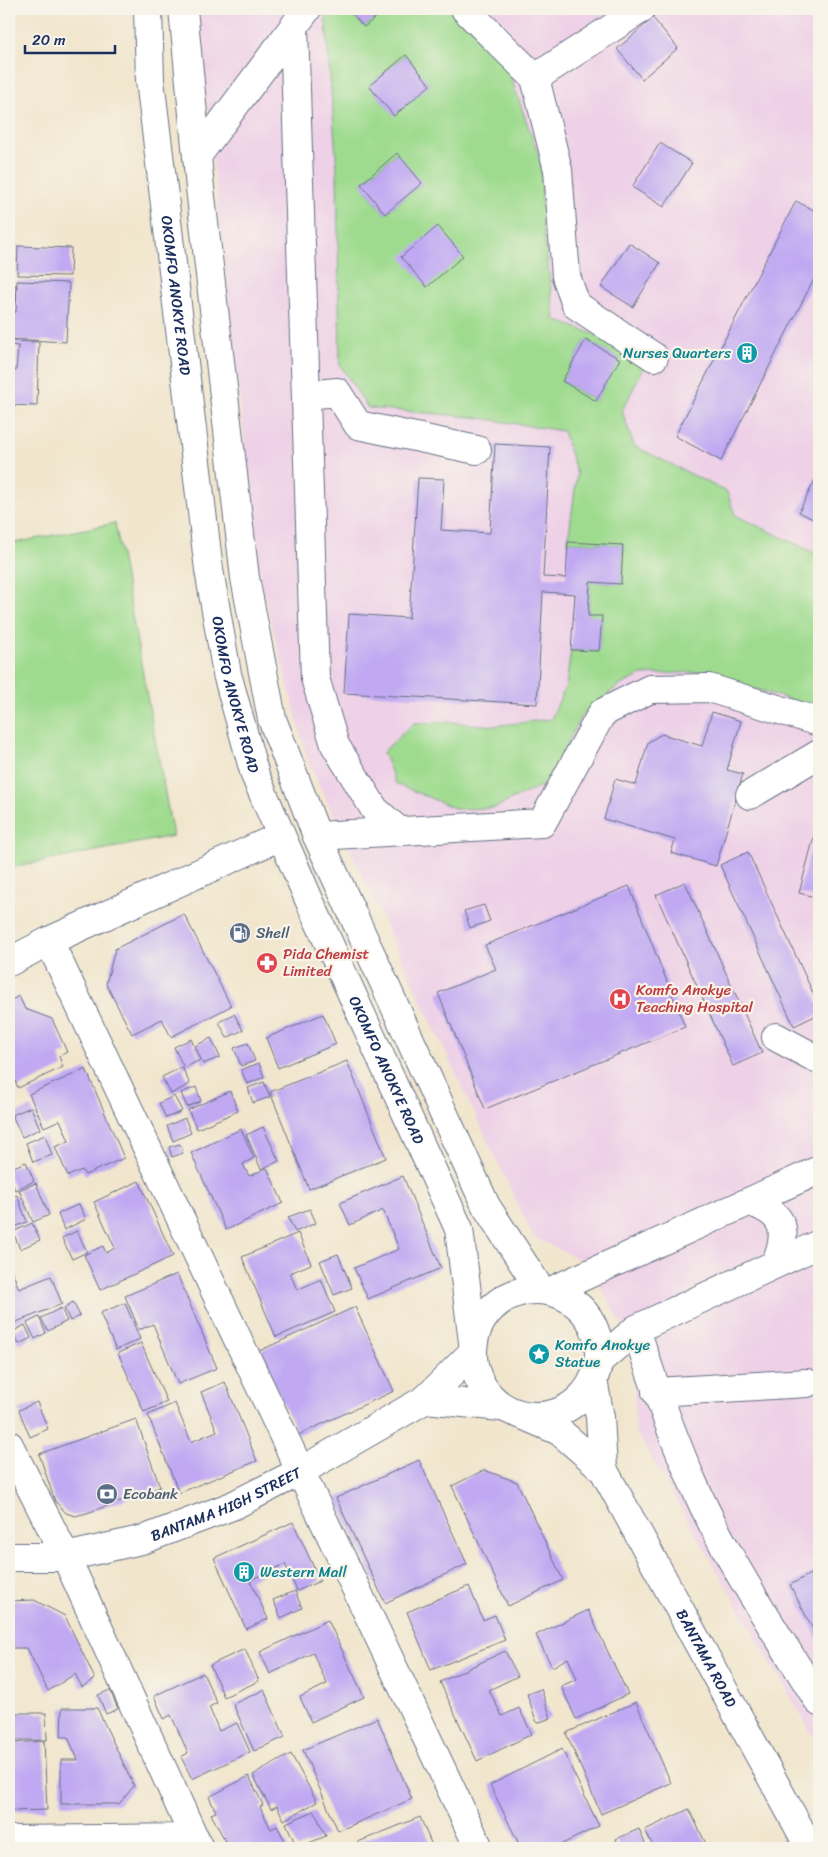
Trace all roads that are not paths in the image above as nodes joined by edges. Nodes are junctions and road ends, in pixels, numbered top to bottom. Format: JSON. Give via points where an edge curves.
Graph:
{"nodes":[{"id":1,"x":148,"y":9,"type":"edge"},
{"id":2,"x":183,"y":9,"type":"edge"},
{"id":3,"x":465,"y":9,"type":"edge"},
{"id":4,"x":641,"y":9,"type":"edge"},
{"id":5,"x":300,"y":18,"type":"edge"},
{"id":6,"x":536,"y":78,"type":"junction"},
{"id":7,"x":197,"y":156,"type":"junction"},
{"id":8,"x":654,"y":357,"type":"dead end"},
{"id":9,"x":306,"y":395,"type":"junction"},
{"id":10,"x":477,"y":450,"type":"dead end"},
{"id":11,"x":819,"y":722,"type":"edge"},
{"id":12,"x":819,"y":754,"type":"edge"},
{"id":13,"x":750,"y":795,"type":"dead end"},
{"id":14,"x":399,"y":831,"type":"junction"},
{"id":15,"x":281,"y":836,"type":"junction"},
{"id":16,"x":316,"y":836,"type":"junction"},
{"id":17,"x":49,"y":941,"type":"junction"},
{"id":18,"x":9,"y":962,"type":"edge"},
{"id":19,"x":776,"y":1037,"type":"dead end"},
{"id":20,"x":819,"y":1060,"type":"edge"},
{"id":21,"x":819,"y":1170,"type":"edge"},
{"id":22,"x":750,"y":1202,"type":"junction"},
{"id":23,"x":819,"y":1244,"type":"edge"},
{"id":24,"x":775,"y":1264,"type":"junction"},
{"id":25,"x":545,"y":1290,"type":"junction"},
{"id":26,"x":636,"y":1329,"type":"junction"},
{"id":27,"x":473,"y":1347,"type":"junction"},
{"id":28,"x":596,"y":1370,"type":"junction"},
{"id":29,"x":807,"y":1383,"type":"dead end"},
{"id":30,"x":656,"y":1392,"type":"junction"},
{"id":31,"x":426,"y":1399,"type":"junction"},
{"id":32,"x":512,"y":1411,"type":"junction"},
{"id":33,"x":9,"y":1445,"type":"edge"},
{"id":34,"x":603,"y":1468,"type":"junction"},
{"id":35,"x":300,"y":1471,"type":"junction"},
{"id":36,"x":66,"y":1556,"type":"junction"},
{"id":37,"x":9,"y":1557,"type":"edge"},
{"id":38,"x":819,"y":1702,"type":"edge"},
{"id":39,"x":9,"y":1840,"type":"edge"},
{"id":40,"x":197,"y":1843,"type":"edge"},
{"id":41,"x":479,"y":1848,"type":"edge"},
{"id":42,"x":810,"y":1848,"type":"edge"}],
"edges":[{"from":1,"to":15,"type":"main road","name":"OKOMFO ANOKYE ROAD","via":[[150,80],[209,570],[227,674],[255,775]]},
{"from":2,"to":7,"type":"main road","name":"OKOMFO ANOKYE ROAD"},
{"from":3,"to":6,"type":"main road"},
{"from":4,"to":6,"type":"main road"},
{"from":5,"to":7,"type":"main road"},
{"from":5,"to":9,"type":"main road"},
{"from":6,"to":8,"type":"main road","via":[[558,170],[566,276],[576,305]]},
{"from":7,"to":16,"type":"main road","name":"OKOMFO ANOKYE ROAD","via":[[245,578],[272,719]]},
{"from":9,"to":10,"type":"main road","via":[[337,392],[358,425]]},
{"from":9,"to":14,"type":"main road","via":[[315,678],[335,745],[376,810]]},
{"from":11,"to":14,"type":"main road","via":[[709,688],[650,689],[602,712],[542,823]]},
{"from":12,"to":13,"type":"main road"},
{"from":14,"to":16,"type":"main road"},
{"from":15,"to":17,"type":"main road"},
{"from":15,"to":27,"type":"main road","name":"OKOMFO ANOKYE ROAD","via":[[459,1229]]},
{"from":16,"to":25,"type":"main road","name":"OKOMFO ANOKYE ROAD","via":[[486,1206],[511,1247]]},
{"from":17,"to":18,"type":"main road"},
{"from":17,"to":35,"type":"main road"},
{"from":19,"to":20,"type":"main road"},
{"from":21,"to":22,"type":"main road"},
{"from":22,"to":24,"type":"main road","via":[[765,1208],[783,1230],[783,1246]]},
{"from":22,"to":25,"type":"main road"},
{"from":23,"to":24,"type":"main road"},
{"from":24,"to":26,"type":"main road"},
{"from":25,"to":27,"type":"main road","via":[[521,1290],[490,1308],[479,1324]]},
{"from":25,"to":28,"type":"main road","via":[[568,1297],[588,1316],[598,1342]]},
{"from":26,"to":28,"type":"main road"},
{"from":26,"to":30,"type":"main road"},
{"from":27,"to":31,"type":"main road","name":"BANTAMA HIGH STREET"},
{"from":27,"to":32,"type":"main road","via":[[476,1374],[486,1393]]},
{"from":28,"to":32,"type":"main road","via":[[581,1398],[564,1410],[543,1416]]},
{"from":28,"to":34,"type":"main road"},
{"from":29,"to":30,"type":"main road"},
{"from":30,"to":38,"type":"main road","via":[[698,1494],[738,1568]]},
{"from":31,"to":32,"type":"main road"},
{"from":31,"to":35,"type":"main road","name":"BANTAMA HIGH STREET"},
{"from":32,"to":34,"type":"main road","via":[[559,1431]]},
{"from":33,"to":36,"type":"main road"},
{"from":34,"to":42,"type":"main road","name":"BANTAMA ROAD"},
{"from":35,"to":36,"type":"main road","name":"BANTAMA HIGH STREET","via":[[232,1506],[145,1539]]},
{"from":35,"to":41,"type":"main road"},
{"from":36,"to":37,"type":"main road","name":"BANTAMA HIGH STREET"},
{"from":36,"to":40,"type":"main road"},
{"from":39,"to":40,"type":"main road"}]}
